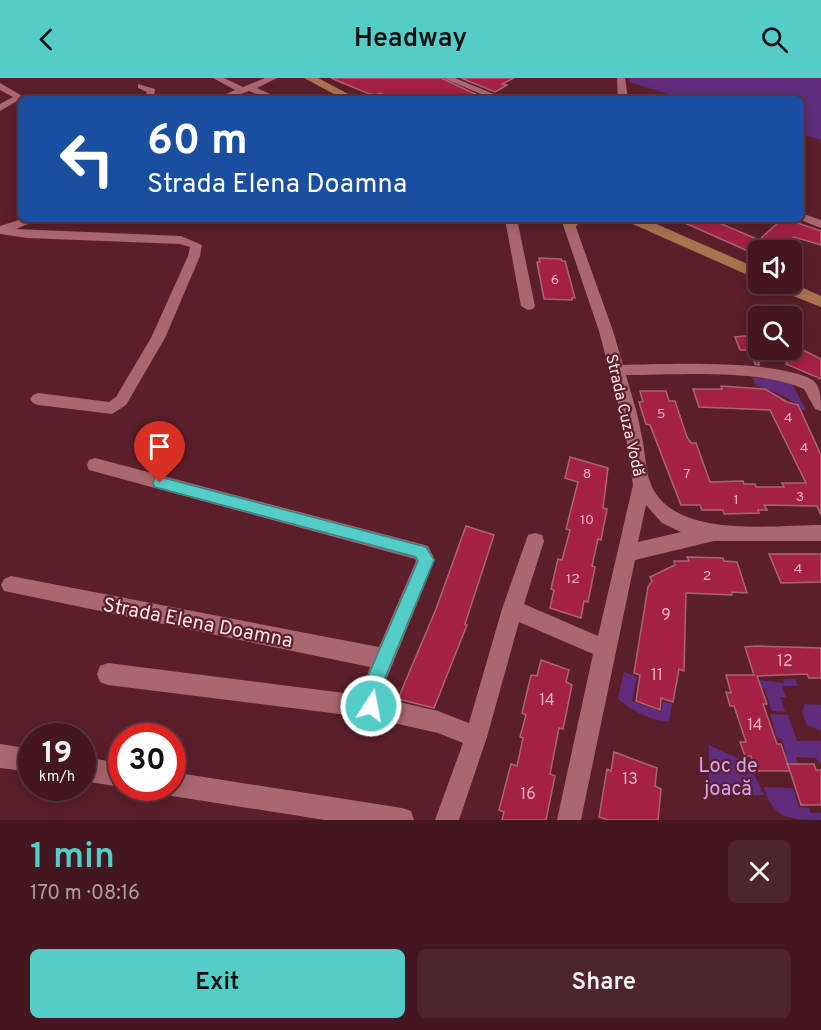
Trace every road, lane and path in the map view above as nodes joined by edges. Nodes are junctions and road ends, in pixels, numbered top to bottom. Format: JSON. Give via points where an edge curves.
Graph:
{"nodes":[{"id":1,"x":4,"y":78,"type":"edge"},
{"id":2,"x":217,"y":78,"type":"edge"},
{"id":3,"x":273,"y":78,"type":"edge"},
{"id":4,"x":309,"y":78,"type":"edge"},
{"id":5,"x":447,"y":78,"type":"edge"},
{"id":6,"x":621,"y":78,"type":"edge"},
{"id":7,"x":0,"y":80,"type":"edge"},
{"id":8,"x":0,"y":86,"type":"edge"},
{"id":9,"x":141,"y":86,"type":"dead end"},
{"id":10,"x":245,"y":89,"type":"junction"},
{"id":11,"x":150,"y":96,"type":"edge"},
{"id":12,"x":228,"y":96,"type":"edge"},
{"id":13,"x":267,"y":96,"type":"edge"},
{"id":14,"x":346,"y":96,"type":"edge"},
{"id":15,"x":493,"y":96,"type":"edge"},
{"id":16,"x":622,"y":96,"type":"edge"},
{"id":17,"x":18,"y":97,"type":"edge"},
{"id":18,"x":18,"y":99,"type":"edge"},
{"id":19,"x":0,"y":108,"type":"edge"},
{"id":20,"x":804,"y":217,"type":"edge"},
{"id":21,"x":25,"y":222,"type":"edge"},
{"id":22,"x":512,"y":222,"type":"edge"},
{"id":23,"x":571,"y":222,"type":"edge"},
{"id":24,"x":640,"y":222,"type":"edge"},
{"id":25,"x":821,"y":224,"type":"edge"},
{"id":26,"x":0,"y":230,"type":"edge"},
{"id":27,"x":748,"y":270,"type":"edge"},
{"id":28,"x":802,"y":294,"type":"edge"},
{"id":29,"x":821,"y":302,"type":"edge"},
{"id":30,"x":528,"y":306,"type":"dead end"},
{"id":31,"x":616,"y":370,"type":"junction"},
{"id":32,"x":38,"y":399,"type":"dead end"},
{"id":33,"x":821,"y":405,"type":"edge"},
{"id":34,"x":95,"y":465,"type":"dead end"},
{"id":35,"x":642,"y":486,"type":"junction"},
{"id":36,"x":714,"y":532,"type":"junction"},
{"id":37,"x":821,"y":533,"type":"edge"},
{"id":38,"x":536,"y":541,"type":"dead end"},
{"id":39,"x":627,"y":553,"type":"junction"},
{"id":40,"x":11,"y":585,"type":"dead end"},
{"id":41,"x":512,"y":609,"type":"junction"},
{"id":42,"x":604,"y":649,"type":"junction"},
{"id":43,"x":385,"y":659,"type":"junction"},
{"id":44,"x":108,"y":674,"type":"dead end"},
{"id":45,"x":371,"y":706,"type":"junction"},
{"id":46,"x":476,"y":737,"type":"junction"},
{"id":47,"x":0,"y":756,"type":"edge"},
{"id":48,"x":18,"y":759,"type":"edge"},
{"id":49,"x":186,"y":785,"type":"edge"},
{"id":50,"x":402,"y":820,"type":"edge"},
{"id":51,"x":447,"y":820,"type":"edge"},
{"id":52,"x":569,"y":820,"type":"edge"}],
"edges":[{"from":1,"to":7,"type":"street"},
{"from":2,"to":10,"type":"street"},
{"from":3,"to":10,"type":"street"},
{"from":4,"to":14,"type":"main road"},
{"from":5,"to":15,"type":"street"},
{"from":6,"to":16,"type":"street"},
{"from":8,"to":17,"type":"street"},
{"from":9,"to":11,"type":"street","via":[[152,91]]},
{"from":10,"to":12,"type":"street"},
{"from":10,"to":13,"type":"street"},
{"from":18,"to":19,"type":"street"},
{"from":20,"to":25,"type":"street"},
{"from":21,"to":26,"type":"street"},
{"from":22,"to":30,"type":"street"},
{"from":23,"to":31,"type":"street","name":"Strada Cuza Vodă"},
{"from":24,"to":27,"type":"main road"},
{"from":26,"to":32,"type":"street","via":[[181,240],[196,245],[158,338],[121,401],[112,408]]},
{"from":28,"to":29,"type":"main road"},
{"from":31,"to":33,"type":"street","via":[[790,376],[809,386]]},
{"from":31,"to":35,"type":"street","name":"Strada Cuza Vodă","via":[[633,430]]},
{"from":34,"to":43,"type":"street","via":[[421,552],[426,560]]},
{"from":35,"to":36,"type":"street","via":[[662,516],[678,525]]},
{"from":35,"to":39,"type":"street","name":"Strada Cuza Vodă"},
{"from":36,"to":37,"type":"street"},
{"from":36,"to":39,"type":"street"},
{"from":38,"to":41,"type":"street"},
{"from":39,"to":42,"type":"street","name":"Strada Cuza Vodă"},
{"from":40,"to":43,"type":"street","name":"Strada Elena Doamna"},
{"from":41,"to":42,"type":"street"},
{"from":41,"to":46,"type":"street"},
{"from":42,"to":52,"type":"street","name":"Strada Cuza Vodă"},
{"from":43,"to":45,"type":"street","via":[[371,690]]},
{"from":44,"to":45,"type":"street"},
{"from":45,"to":46,"type":"street","via":[[438,722]]},
{"from":46,"to":51,"type":"street"},
{"from":47,"to":48,"type":"street"},
{"from":49,"to":50,"type":"street"}]}
